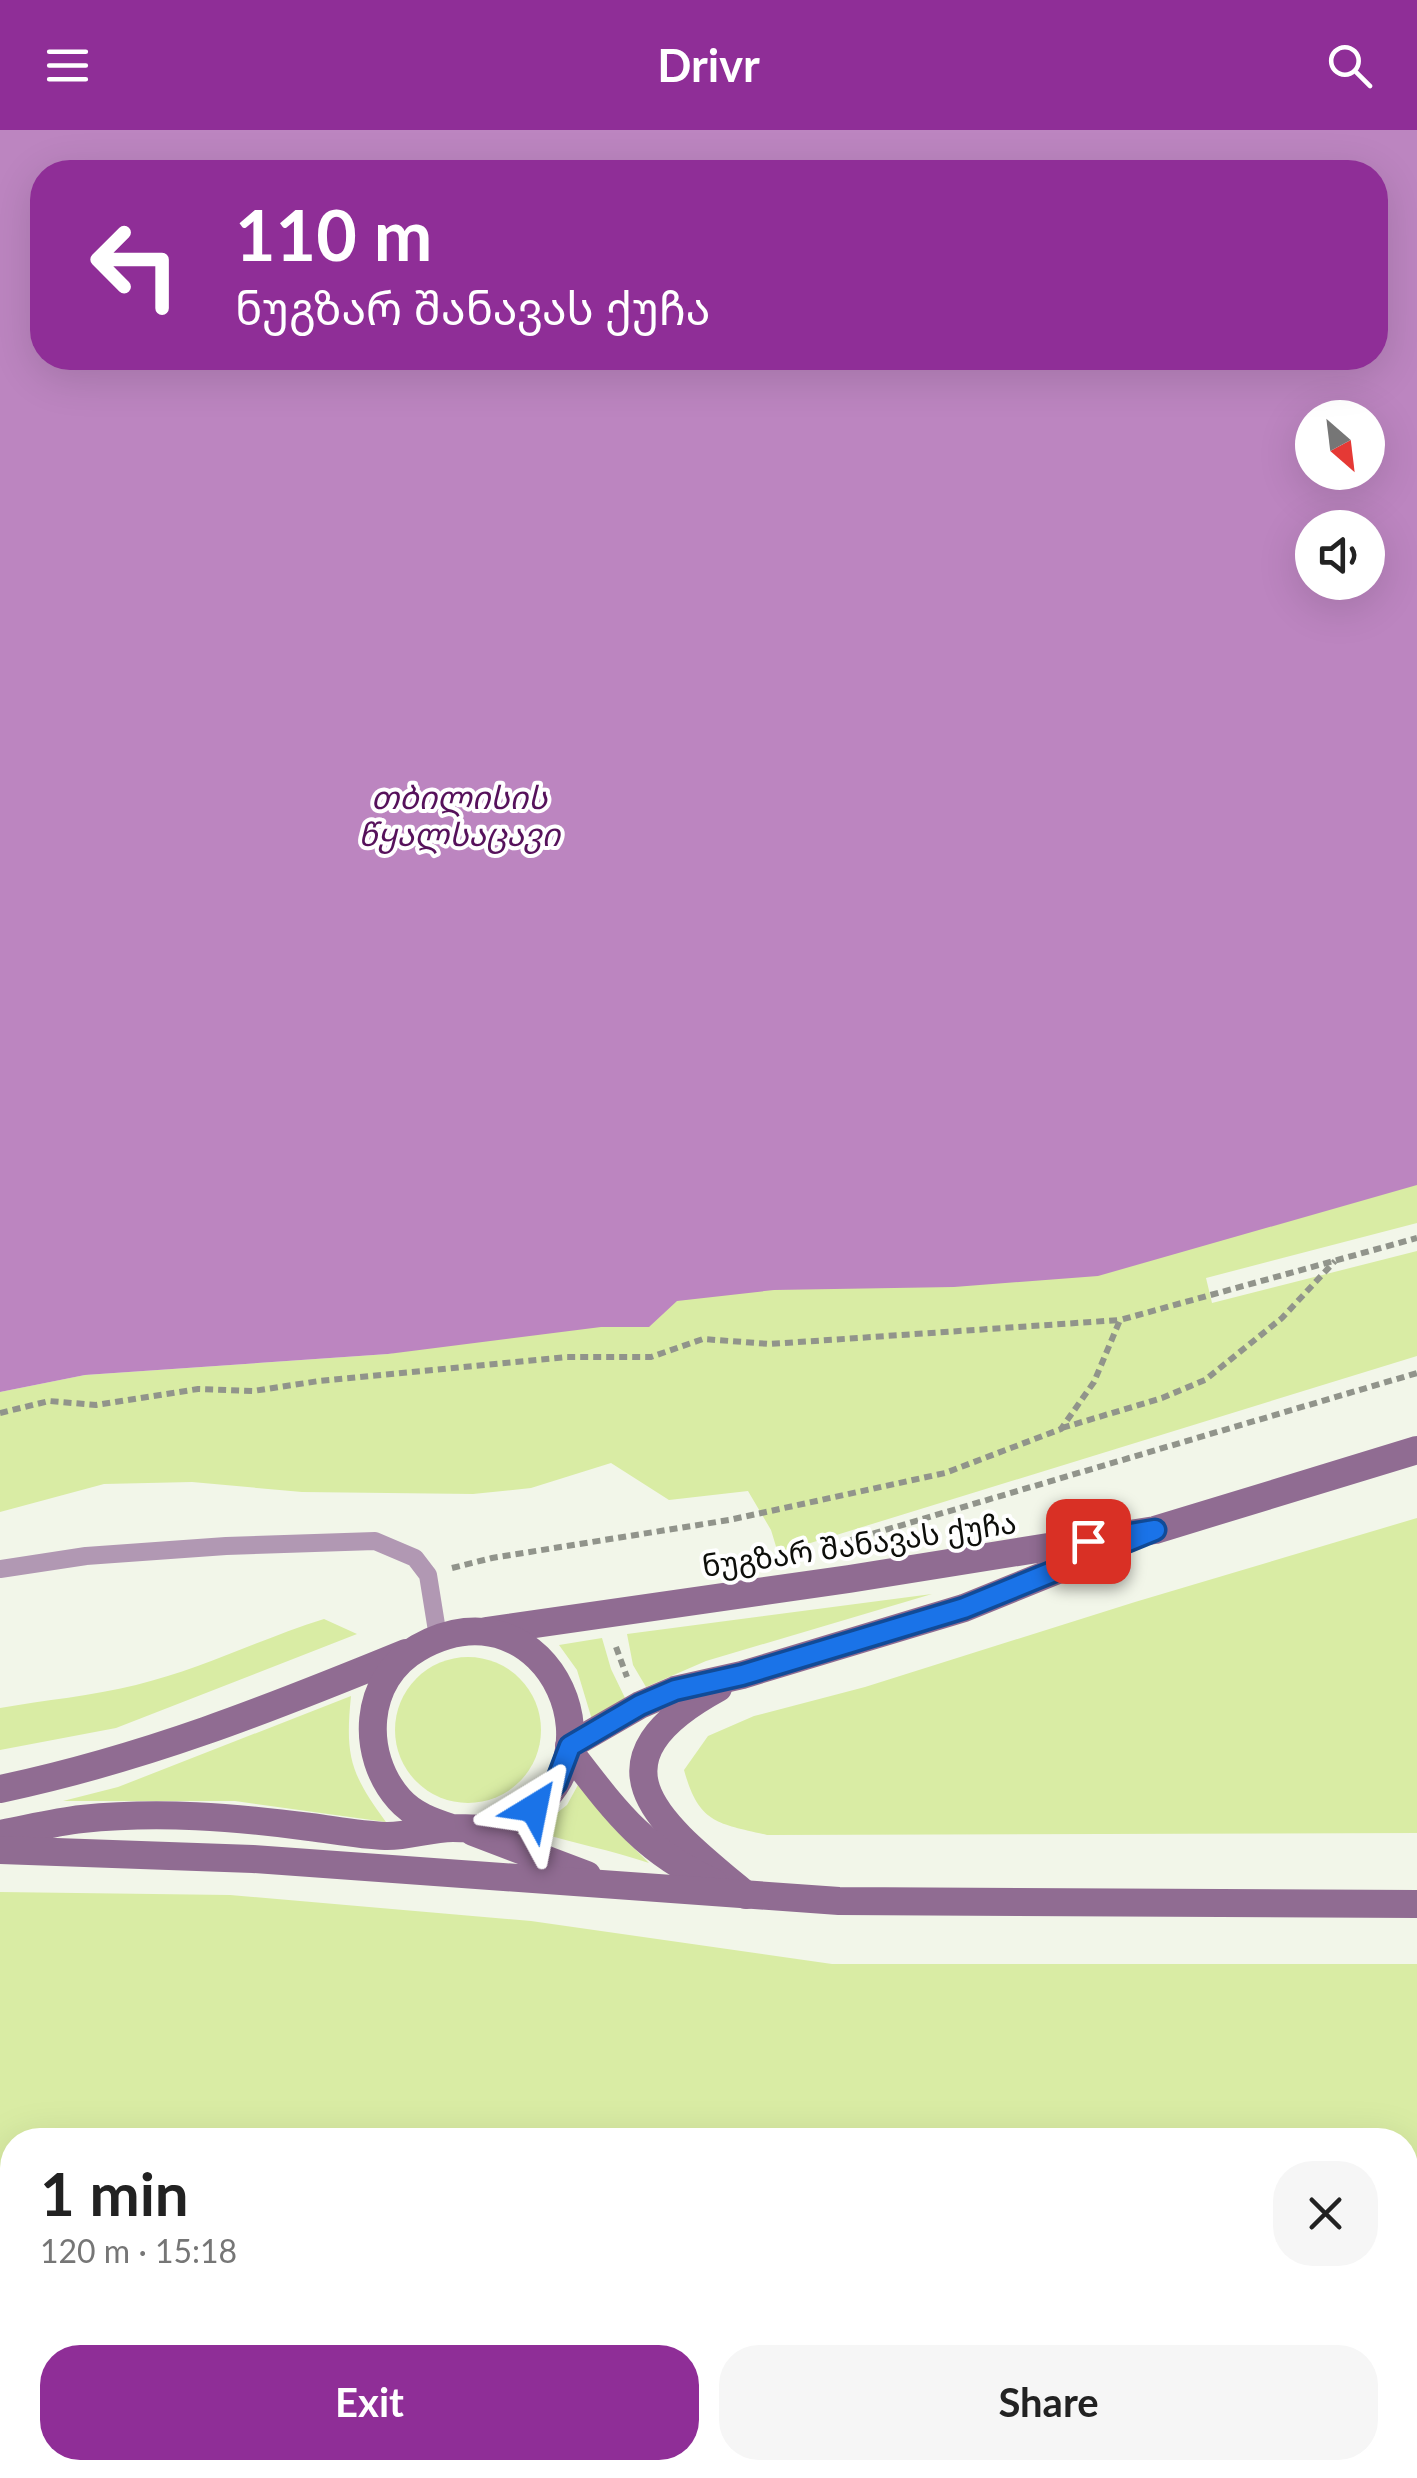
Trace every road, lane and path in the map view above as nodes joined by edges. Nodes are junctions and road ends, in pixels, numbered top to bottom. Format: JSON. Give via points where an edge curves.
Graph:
{"nodes":[{"id":1,"x":1417,"y":1238,"type":"edge"},
{"id":2,"x":1337,"y":1260,"type":"junction"},
{"id":3,"x":1120,"y":1320,"type":"junction"},
{"id":4,"x":1417,"y":1373,"type":"edge"},
{"id":5,"x":0,"y":1413,"type":"edge"},
{"id":6,"x":1061,"y":1428,"type":"junction"},
{"id":7,"x":1417,"y":1450,"type":"edge"},
{"id":8,"x":1155,"y":1530,"type":"junction"},
{"id":9,"x":835,"y":1545,"type":"dead end"},
{"id":10,"x":0,"y":1570,"type":"edge"},
{"id":11,"x":428,"y":1575,"type":"junction"},
{"id":12,"x":609,"y":1611,"type":"junction"},
{"id":13,"x":480,"y":1632,"type":"junction"},
{"id":14,"x":438,"y":1637,"type":"junction"},
{"id":15,"x":412,"y":1650,"type":"junction"},
{"id":16,"x":742,"y":1675,"type":"junction"},
{"id":17,"x":640,"y":1705,"type":"junction"},
{"id":18,"x":569,"y":1749,"type":"junction"},
{"id":19,"x":0,"y":1789,"type":"edge"},
{"id":20,"x":461,"y":1829,"type":"junction"},
{"id":21,"x":0,"y":1834,"type":"edge"},
{"id":22,"x":0,"y":1850,"type":"edge"},
{"id":23,"x":622,"y":1887,"type":"junction"},
{"id":24,"x":746,"y":1895,"type":"junction"},
{"id":25,"x":1417,"y":1904,"type":"edge"}],
"edges":[{"from":1,"to":2,"type":"path"},
{"from":2,"to":3,"type":"path"},
{"from":2,"to":6,"type":"path","via":[[1282,1318],[1205,1380]]},
{"from":3,"to":5,"type":"path","via":[[770,1344],[703,1339],[650,1357],[567,1358],[253,1391],[198,1389],[96,1405],[49,1401]]},
{"from":3,"to":6,"type":"path","via":[[1094,1382]]},
{"from":4,"to":9,"type":"path"},
{"from":6,"to":11,"type":"path","via":[[945,1472]]},
{"from":7,"to":8,"type":"main road","name":"ნუგზარ შანავას ქუჩა"},
{"from":8,"to":12,"type":"main road","name":"ნუგზარ შანავას ქუჩა"},
{"from":8,"to":16,"type":"main road","via":[[964,1608]]},
{"from":10,"to":11,"type":"lane","via":[[86,1556],[375,1541],[416,1558]]},
{"from":11,"to":14,"type":"lane"},
{"from":12,"to":13,"type":"main road","name":"ნუგზარ შანავას ქუჩა"},
{"from":12,"to":17,"type":"path","via":[[618,1655]]},
{"from":13,"to":14,"type":"main road"},
{"from":13,"to":18,"type":"main road","via":[[518,1644],[550,1669],[567,1706]]},
{"from":14,"to":15,"type":"main road"},
{"from":15,"to":19,"type":"main road","via":[[197,1736]]},
{"from":15,"to":20,"type":"main road","via":[[378,1696],[374,1752],[402,1802],[425,1819]]},
{"from":16,"to":17,"type":"main road"},
{"from":16,"to":24,"type":"main road","via":[[670,1718],[650,1740],[643,1764],[653,1806],[670,1828]]},
{"from":17,"to":18,"type":"main road"},
{"from":18,"to":20,"type":"main road","via":[[556,1783],[534,1808],[504,1825]]},
{"from":18,"to":24,"type":"main road","via":[[636,1834],[689,1872]]},
{"from":20,"to":21,"type":"main road","via":[[387,1836],[231,1817],[149,1815]]},
{"from":20,"to":23,"type":"main road"},
{"from":22,"to":23,"type":"main road","via":[[254,1859]]},
{"from":23,"to":24,"type":"main road"},
{"from":24,"to":25,"type":"main road","via":[[839,1902]]}]}
